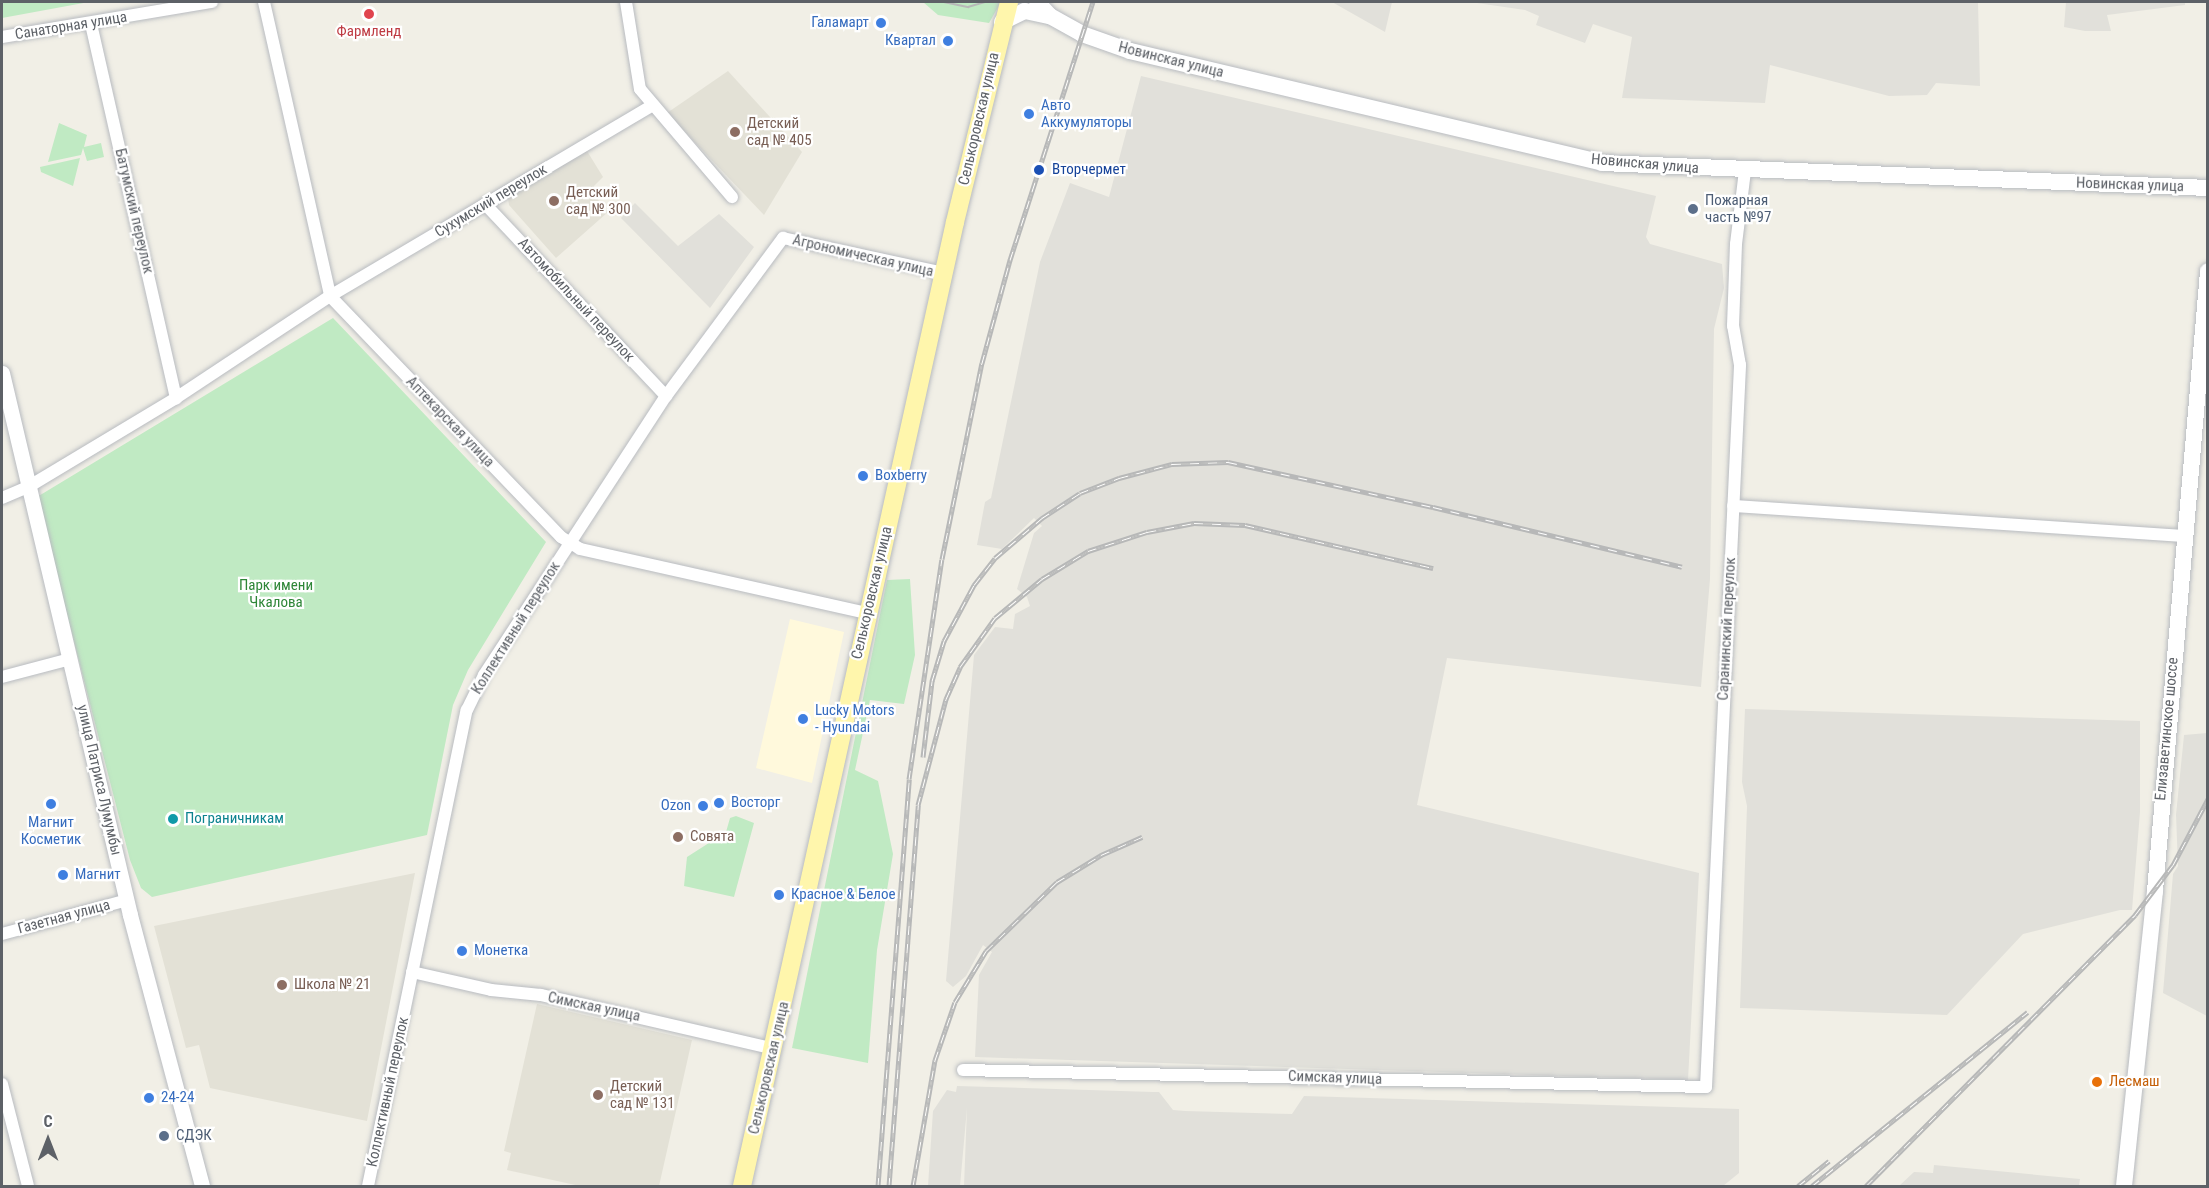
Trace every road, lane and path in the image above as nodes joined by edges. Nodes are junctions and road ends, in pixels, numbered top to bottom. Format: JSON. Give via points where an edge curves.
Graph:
{"nodes":[{"id":1,"x":209,"y":2,"type":"edge"},
{"id":2,"x":264,"y":2,"type":"edge"},
{"id":3,"x":626,"y":2,"type":"edge"},
{"id":4,"x":1009,"y":2,"type":"edge"},
{"id":5,"x":1037,"y":2,"type":"edge"},
{"id":6,"x":1050,"y":16,"type":"junction"},
{"id":7,"x":1002,"y":22,"type":"junction"},
{"id":8,"x":91,"y":24,"type":"junction"},
{"id":9,"x":2,"y":37,"type":"edge"},
{"id":10,"x":651,"y":106,"type":"junction"},
{"id":11,"x":1745,"y":171,"type":"junction"},
{"id":12,"x":2208,"y":188,"type":"edge"},
{"id":13,"x":732,"y":197,"type":"dead end"},
{"id":14,"x":485,"y":204,"type":"junction"},
{"id":15,"x":783,"y":238,"type":"joint"},
{"id":16,"x":2208,"y":271,"type":"edge"},
{"id":17,"x":943,"y":273,"type":"junction"},
{"id":18,"x":330,"y":296,"type":"junction"},
{"id":19,"x":2,"y":373,"type":"edge"},
{"id":20,"x":666,"y":396,"type":"junction"},
{"id":21,"x":176,"y":398,"type":"junction"},
{"id":22,"x":28,"y":487,"type":"junction"},
{"id":23,"x":2,"y":498,"type":"edge"},
{"id":24,"x":1733,"y":506,"type":"junction"},
{"id":25,"x":2185,"y":536,"type":"junction"},
{"id":26,"x":570,"y":543,"type":"junction"},
{"id":27,"x":867,"y":613,"type":"junction"},
{"id":28,"x":70,"y":659,"type":"junction"},
{"id":29,"x":2,"y":676,"type":"edge"},
{"id":30,"x":127,"y":900,"type":"junction"},
{"id":31,"x":2,"y":934,"type":"edge"},
{"id":32,"x":412,"y":972,"type":"junction"},
{"id":33,"x":774,"y":1048,"type":"junction"},
{"id":34,"x":963,"y":1070,"type":"dead end"},
{"id":35,"x":2,"y":1084,"type":"edge"},
{"id":36,"x":1706,"y":1087,"type":"joint"},
{"id":37,"x":28,"y":1186,"type":"edge"},
{"id":38,"x":202,"y":1186,"type":"edge"},
{"id":39,"x":368,"y":1186,"type":"edge"},
{"id":40,"x":742,"y":1186,"type":"edge"},
{"id":41,"x":2124,"y":1186,"type":"edge"}],
"edges":[{"from":1,"to":8,"type":"street","name":"Санаторная улица"},
{"from":2,"to":18,"type":"street"},
{"from":3,"to":10,"type":"street","via":[[640,89]]},
{"from":4,"to":7,"type":"main road","name":"Селькоровская улица"},
{"from":5,"to":6,"type":"main road","name":"Новинская улица"},
{"from":6,"to":7,"type":"main road","via":[[1025,11]]},
{"from":6,"to":11,"type":"main road","name":"Новинская улица","via":[[1082,34],[1130,51],[1602,163]]},
{"from":7,"to":17,"type":"main road","name":"Селькоровская улица"},
{"from":8,"to":9,"type":"street","name":"Санаторная улица"},
{"from":8,"to":21,"type":"street","name":"Батумский переулок"},
{"from":10,"to":13,"type":"street"},
{"from":10,"to":14,"type":"street","name":"Сухумский переулок"},
{"from":11,"to":12,"type":"main road","name":"Новинская улица"},
{"from":11,"to":24,"type":"street","name":"Саранинский переулок","via":[[1736,244],[1733,326],[1740,365]]},
{"from":14,"to":18,"type":"street","name":"Сухумский переулок"},
{"from":14,"to":20,"type":"street","name":"Автомобильный переулок"},
{"from":15,"to":17,"type":"street","name":"Агрономическая улица"},
{"from":15,"to":20,"type":"street","name":"Коллективный переулок"},
{"from":16,"to":25,"type":"main road","name":"Елизаветинское шоссе"},
{"from":17,"to":27,"type":"main road","name":"Селькоровская улица"},
{"from":18,"to":21,"type":"street","name":"Сухумский переулок"},
{"from":18,"to":26,"type":"street","name":"Аптекарская улица"},
{"from":19,"to":22,"type":"street","name":"улица Патриса Лумумбы"},
{"from":20,"to":26,"type":"street","name":"Коллективный переулок"},
{"from":21,"to":22,"type":"street","name":"Сухумский переулок"},
{"from":22,"to":23,"type":"street","name":"Сухумский переулок"},
{"from":22,"to":28,"type":"street","name":"улица Патриса Лумумбы"},
{"from":24,"to":25,"type":"street"},
{"from":24,"to":36,"type":"street","name":"Саранинский переулок"},
{"from":25,"to":41,"type":"main road","name":"Елизаветинское шоссе","via":[[2155,891]]},
{"from":26,"to":27,"type":"street"},
{"from":26,"to":32,"type":"street","name":"Коллективный переулок","via":[[484,675],[467,710]]},
{"from":27,"to":33,"type":"main road","name":"Селькоровская улица"},
{"from":28,"to":29,"type":"street"},
{"from":28,"to":30,"type":"street","name":"улица Патриса Лумумбы"},
{"from":30,"to":31,"type":"street","name":"Газетная улица"},
{"from":30,"to":38,"type":"street","name":"улица Патриса Лумумбы"},
{"from":32,"to":33,"type":"street","name":"Симская улица","via":[[491,990],[541,995]]},
{"from":32,"to":39,"type":"street","name":"Коллективный переулок"},
{"from":33,"to":40,"type":"main road","name":"Селькоровская улица"},
{"from":34,"to":36,"type":"street","name":"Симская улица"},
{"from":35,"to":37,"type":"street"}]}
